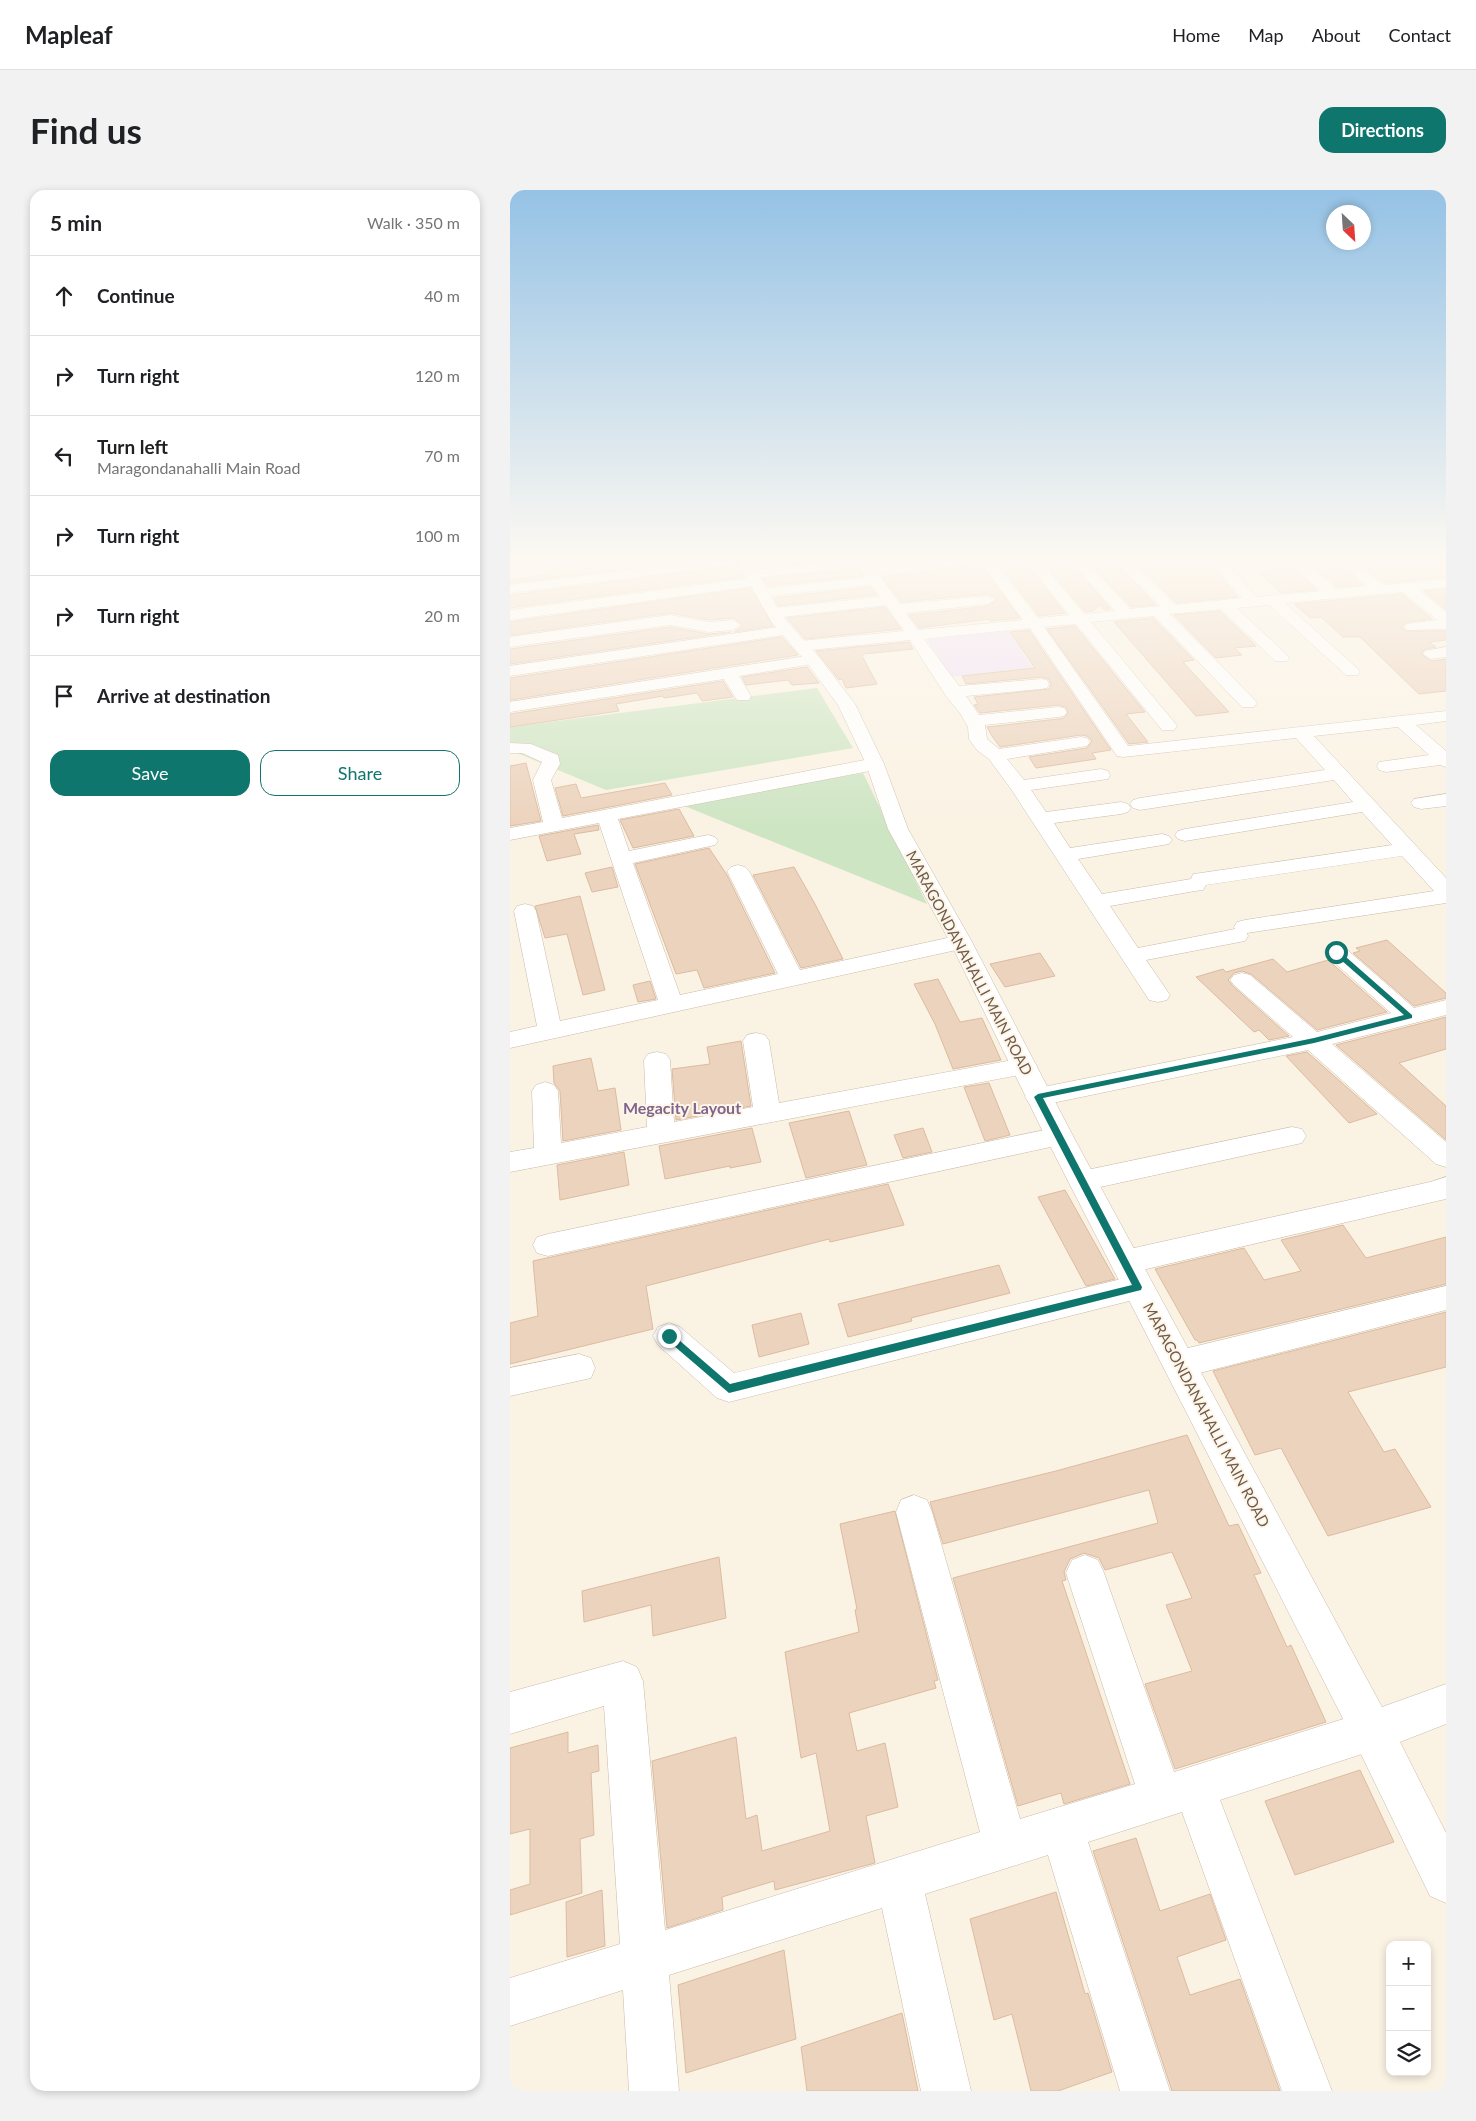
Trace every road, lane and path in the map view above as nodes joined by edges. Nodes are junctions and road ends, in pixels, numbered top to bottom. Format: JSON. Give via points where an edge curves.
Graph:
{"nodes":[{"id":1,"x":700,"y":650,"type":"edge"},
{"id":2,"x":765,"y":650,"type":"edge"},
{"id":3,"x":803,"y":650,"type":"edge"},
{"id":4,"x":923,"y":650,"type":"edge"},
{"id":5,"x":1052,"y":650,"type":"edge"},
{"id":6,"x":1106,"y":650,"type":"edge"},
{"id":7,"x":1200,"y":650,"type":"edge"},
{"id":8,"x":1272,"y":650,"type":"edge"},
{"id":9,"x":1328,"y":650,"type":"edge"},
{"id":10,"x":1281,"y":658,"type":"dead end"},
{"id":11,"x":510,"y":671,"type":"edge"},
{"id":12,"x":1352,"y":672,"type":"dead end"},
{"id":13,"x":729,"y":673,"type":"junction"},
{"id":14,"x":1041,"y":684,"type":"dead end"},
{"id":15,"x":952,"y":692,"type":"junction"},
{"id":16,"x":743,"y":696,"type":"dead end"},
{"id":17,"x":570,"y":698,"type":"junction"},
{"id":18,"x":1248,"y":703,"type":"dead end"},
{"id":19,"x":510,"y":707,"type":"edge"},
{"id":20,"x":1058,"y":712,"type":"dead end"},
{"id":21,"x":578,"y":716,"type":"dead end"},
{"id":22,"x":1446,"y":716,"type":"edge"},
{"id":23,"x":974,"y":721,"type":"junction"},
{"id":24,"x":1402,"y":721,"type":"junction"},
{"id":25,"x":1168,"y":726,"type":"dead end"},
{"id":26,"x":1300,"y":732,"type":"junction"},
{"id":27,"x":1081,"y":742,"type":"dead end"},
{"id":28,"x":510,"y":748,"type":"edge"},
{"id":29,"x":995,"y":754,"type":"junction"},
{"id":30,"x":1445,"y":760,"type":"edge"},
{"id":31,"x":874,"y":764,"type":"junction"},
{"id":32,"x":1386,"y":766,"type":"dead end"},
{"id":33,"x":1339,"y":774,"type":"junction"},
{"id":34,"x":1101,"y":775,"type":"dead end"},
{"id":35,"x":1019,"y":786,"type":"junction"},
{"id":36,"x":1446,"y":800,"type":"edge"},
{"id":37,"x":1421,"y":803,"type":"dead end"},
{"id":38,"x":1368,"y":805,"type":"junction"},
{"id":39,"x":606,"y":814,"type":"junction"},
{"id":40,"x":1041,"y":819,"type":"junction"},
{"id":41,"x":554,"y":824,"type":"junction"},
{"id":42,"x":510,"y":834,"type":"edge"},
{"id":43,"x":1186,"y":836,"type":"dead end"},
{"id":44,"x":1162,"y":840,"type":"dead end"},
{"id":45,"x":708,"y":841,"type":"dead end"},
{"id":46,"x":1407,"y":848,"type":"junction"},
{"id":47,"x":1065,"y":855,"type":"junction"},
{"id":48,"x":620,"y":859,"type":"junction"},
{"id":49,"x":738,"y":871,"type":"dead end"},
{"id":50,"x":1446,"y":891,"type":"edge"},
{"id":51,"x":1446,"y":896,"type":"edge"},
{"id":52,"x":1096,"y":902,"type":"junction"},
{"id":53,"x":525,"y":910,"type":"dead end"},
{"id":54,"x":961,"y":942,"type":"junction"},
{"id":55,"x":1336,"y":952,"type":"dead end"},
{"id":56,"x":1132,"y":956,"type":"junction"},
{"id":57,"x":792,"y":978,"type":"junction"},
{"id":58,"x":1242,"y":980,"type":"dead end"},
{"id":59,"x":1158,"y":995,"type":"dead end"},
{"id":60,"x":671,"y":1003,"type":"junction"},
{"id":61,"x":1446,"y":1007,"type":"edge"},
{"id":62,"x":1409,"y":1016,"type":"junction"},
{"id":63,"x":550,"y":1030,"type":"junction"},
{"id":64,"x":510,"y":1040,"type":"edge"},
{"id":65,"x":756,"y":1040,"type":"dead end"},
{"id":66,"x":1314,"y":1041,"type":"junction"},
{"id":67,"x":657,"y":1060,"type":"dead end"},
{"id":68,"x":1024,"y":1066,"type":"junction"},
{"id":69,"x":545,"y":1091,"type":"dead end"},
{"id":70,"x":1038,"y":1097,"type":"junction"},
{"id":71,"x":767,"y":1114,"type":"junction"},
{"id":72,"x":661,"y":1134,"type":"junction"},
{"id":73,"x":1059,"y":1136,"type":"junction"},
{"id":74,"x":1292,"y":1136,"type":"dead end"},
{"id":75,"x":548,"y":1155,"type":"junction"},
{"id":76,"x":1446,"y":1157,"type":"edge"},
{"id":77,"x":510,"y":1162,"type":"edge"},
{"id":78,"x":1082,"y":1181,"type":"junction"},
{"id":79,"x":1446,"y":1187,"type":"edge"},
{"id":80,"x":548,"y":1245,"type":"dead end"},
{"id":81,"x":1131,"y":1274,"type":"junction"},
{"id":82,"x":1446,"y":1298,"type":"edge"},
{"id":83,"x":669,"y":1336,"type":"dead end"},
{"id":84,"x":1180,"y":1364,"type":"junction"},
{"id":85,"x":579,"y":1368,"type":"dead end"},
{"id":86,"x":510,"y":1382,"type":"edge"},
{"id":87,"x":914,"y":1512,"type":"dead end"},
{"id":88,"x":1085,"y":1573,"type":"dead end"},
{"id":89,"x":1446,"y":1704,"type":"edge"},
{"id":90,"x":510,"y":1713,"type":"edge"},
{"id":91,"x":1372,"y":1731,"type":"junction"},
{"id":92,"x":1178,"y":1792,"type":"junction"},
{"id":93,"x":1062,"y":1828,"type":"junction"},
{"id":94,"x":1006,"y":1846,"type":"junction"},
{"id":95,"x":899,"y":1880,"type":"junction"},
{"id":96,"x":1446,"y":1880,"type":"edge"},
{"id":97,"x":644,"y":1960,"type":"junction"},
{"id":98,"x":510,"y":2002,"type":"edge"},
{"id":99,"x":654,"y":2091,"type":"edge"},
{"id":100,"x":946,"y":2091,"type":"edge"},
{"id":101,"x":1145,"y":2091,"type":"edge"},
{"id":102,"x":1307,"y":2091,"type":"edge"}],
"edges":[{"from":1,"to":11,"type":"street"},
{"from":2,"to":13,"type":"street"},
{"from":3,"to":31,"type":"street","name":"MARAGONDANAHALLI MAIN ROAD","via":[[846,704]]},
{"from":4,"to":15,"type":"street"},
{"from":5,"to":26,"type":"street","via":[[1123,752]]},
{"from":6,"to":25,"type":"street"},
{"from":7,"to":18,"type":"street"},
{"from":8,"to":10,"type":"street"},
{"from":9,"to":12,"type":"street"},
{"from":13,"to":16,"type":"street"},
{"from":13,"to":17,"type":"street","via":[[655,692]]},
{"from":14,"to":15,"type":"street"},
{"from":15,"to":23,"type":"street"},
{"from":17,"to":19,"type":"street"},
{"from":17,"to":21,"type":"street"},
{"from":20,"to":23,"type":"street"},
{"from":22,"to":24,"type":"street"},
{"from":23,"to":29,"type":"street","via":[[978,739]]},
{"from":24,"to":26,"type":"street"},
{"from":24,"to":30,"type":"street"},
{"from":26,"to":33,"type":"street"},
{"from":27,"to":29,"type":"street"},
{"from":28,"to":41,"type":"street","via":[[524,748],[551,759],[542,780]]},
{"from":29,"to":35,"type":"street"},
{"from":30,"to":32,"type":"street"},
{"from":31,"to":39,"type":"street"},
{"from":31,"to":54,"type":"street","name":"MARAGONDANAHALLI MAIN ROAD","via":[[898,829]]},
{"from":33,"to":38,"type":"street"},
{"from":33,"to":40,"type":"street"},
{"from":34,"to":35,"type":"street"},
{"from":35,"to":40,"type":"street"},
{"from":36,"to":37,"type":"street"},
{"from":38,"to":43,"type":"street"},
{"from":38,"to":46,"type":"street"},
{"from":39,"to":41,"type":"street"},
{"from":39,"to":48,"type":"street"},
{"from":40,"to":47,"type":"street"},
{"from":41,"to":42,"type":"street"},
{"from":44,"to":47,"type":"street"},
{"from":45,"to":48,"type":"street"},
{"from":46,"to":50,"type":"street"},
{"from":46,"to":52,"type":"street"},
{"from":47,"to":52,"type":"street"},
{"from":48,"to":60,"type":"street"},
{"from":49,"to":57,"type":"street"},
{"from":51,"to":56,"type":"street","via":[[1241,932]]},
{"from":52,"to":56,"type":"street"},
{"from":53,"to":63,"type":"street"},
{"from":54,"to":57,"type":"street"},
{"from":54,"to":68,"type":"street","name":"MARAGONDANAHALLI MAIN ROAD"},
{"from":55,"to":62,"type":"street"},
{"from":56,"to":59,"type":"street"},
{"from":57,"to":60,"type":"street"},
{"from":58,"to":66,"type":"street"},
{"from":60,"to":63,"type":"street"},
{"from":61,"to":62,"type":"street"},
{"from":62,"to":66,"type":"street"},
{"from":63,"to":64,"type":"street"},
{"from":65,"to":71,"type":"street"},
{"from":66,"to":70,"type":"street"},
{"from":66,"to":76,"type":"street"},
{"from":67,"to":72,"type":"street"},
{"from":68,"to":70,"type":"street","name":"MARAGONDANAHALLI MAIN ROAD"},
{"from":68,"to":71,"type":"street"},
{"from":69,"to":75,"type":"street"},
{"from":70,"to":73,"type":"street","name":"MARAGONDANAHALLI MAIN ROAD"},
{"from":71,"to":72,"type":"street"},
{"from":72,"to":75,"type":"street"},
{"from":73,"to":78,"type":"street","name":"MARAGONDANAHALLI MAIN ROAD"},
{"from":73,"to":80,"type":"street"},
{"from":74,"to":78,"type":"street"},
{"from":75,"to":77,"type":"street"},
{"from":78,"to":81,"type":"street","name":"MARAGONDANAHALLI MAIN ROAD"},
{"from":79,"to":81,"type":"street"},
{"from":81,"to":83,"type":"street","via":[[729,1388]]},
{"from":81,"to":84,"type":"street","name":"MARAGONDANAHALLI MAIN ROAD"},
{"from":82,"to":84,"type":"street"},
{"from":84,"to":91,"type":"street","name":"MARAGONDANAHALLI MAIN ROAD"},
{"from":85,"to":86,"type":"street"},
{"from":87,"to":94,"type":"street"},
{"from":88,"to":92,"type":"street"},
{"from":89,"to":91,"type":"street"},
{"from":90,"to":97,"type":"street","via":[[623,1681]]},
{"from":91,"to":92,"type":"street"},
{"from":91,"to":96,"type":"street","name":"MARAGONDANAHALLI MAIN ROAD"},
{"from":92,"to":93,"type":"street"},
{"from":92,"to":102,"type":"street"},
{"from":93,"to":94,"type":"street"},
{"from":93,"to":101,"type":"street"},
{"from":94,"to":95,"type":"street"},
{"from":95,"to":97,"type":"street"},
{"from":95,"to":100,"type":"street"},
{"from":97,"to":98,"type":"street"},
{"from":97,"to":99,"type":"street"}]}
